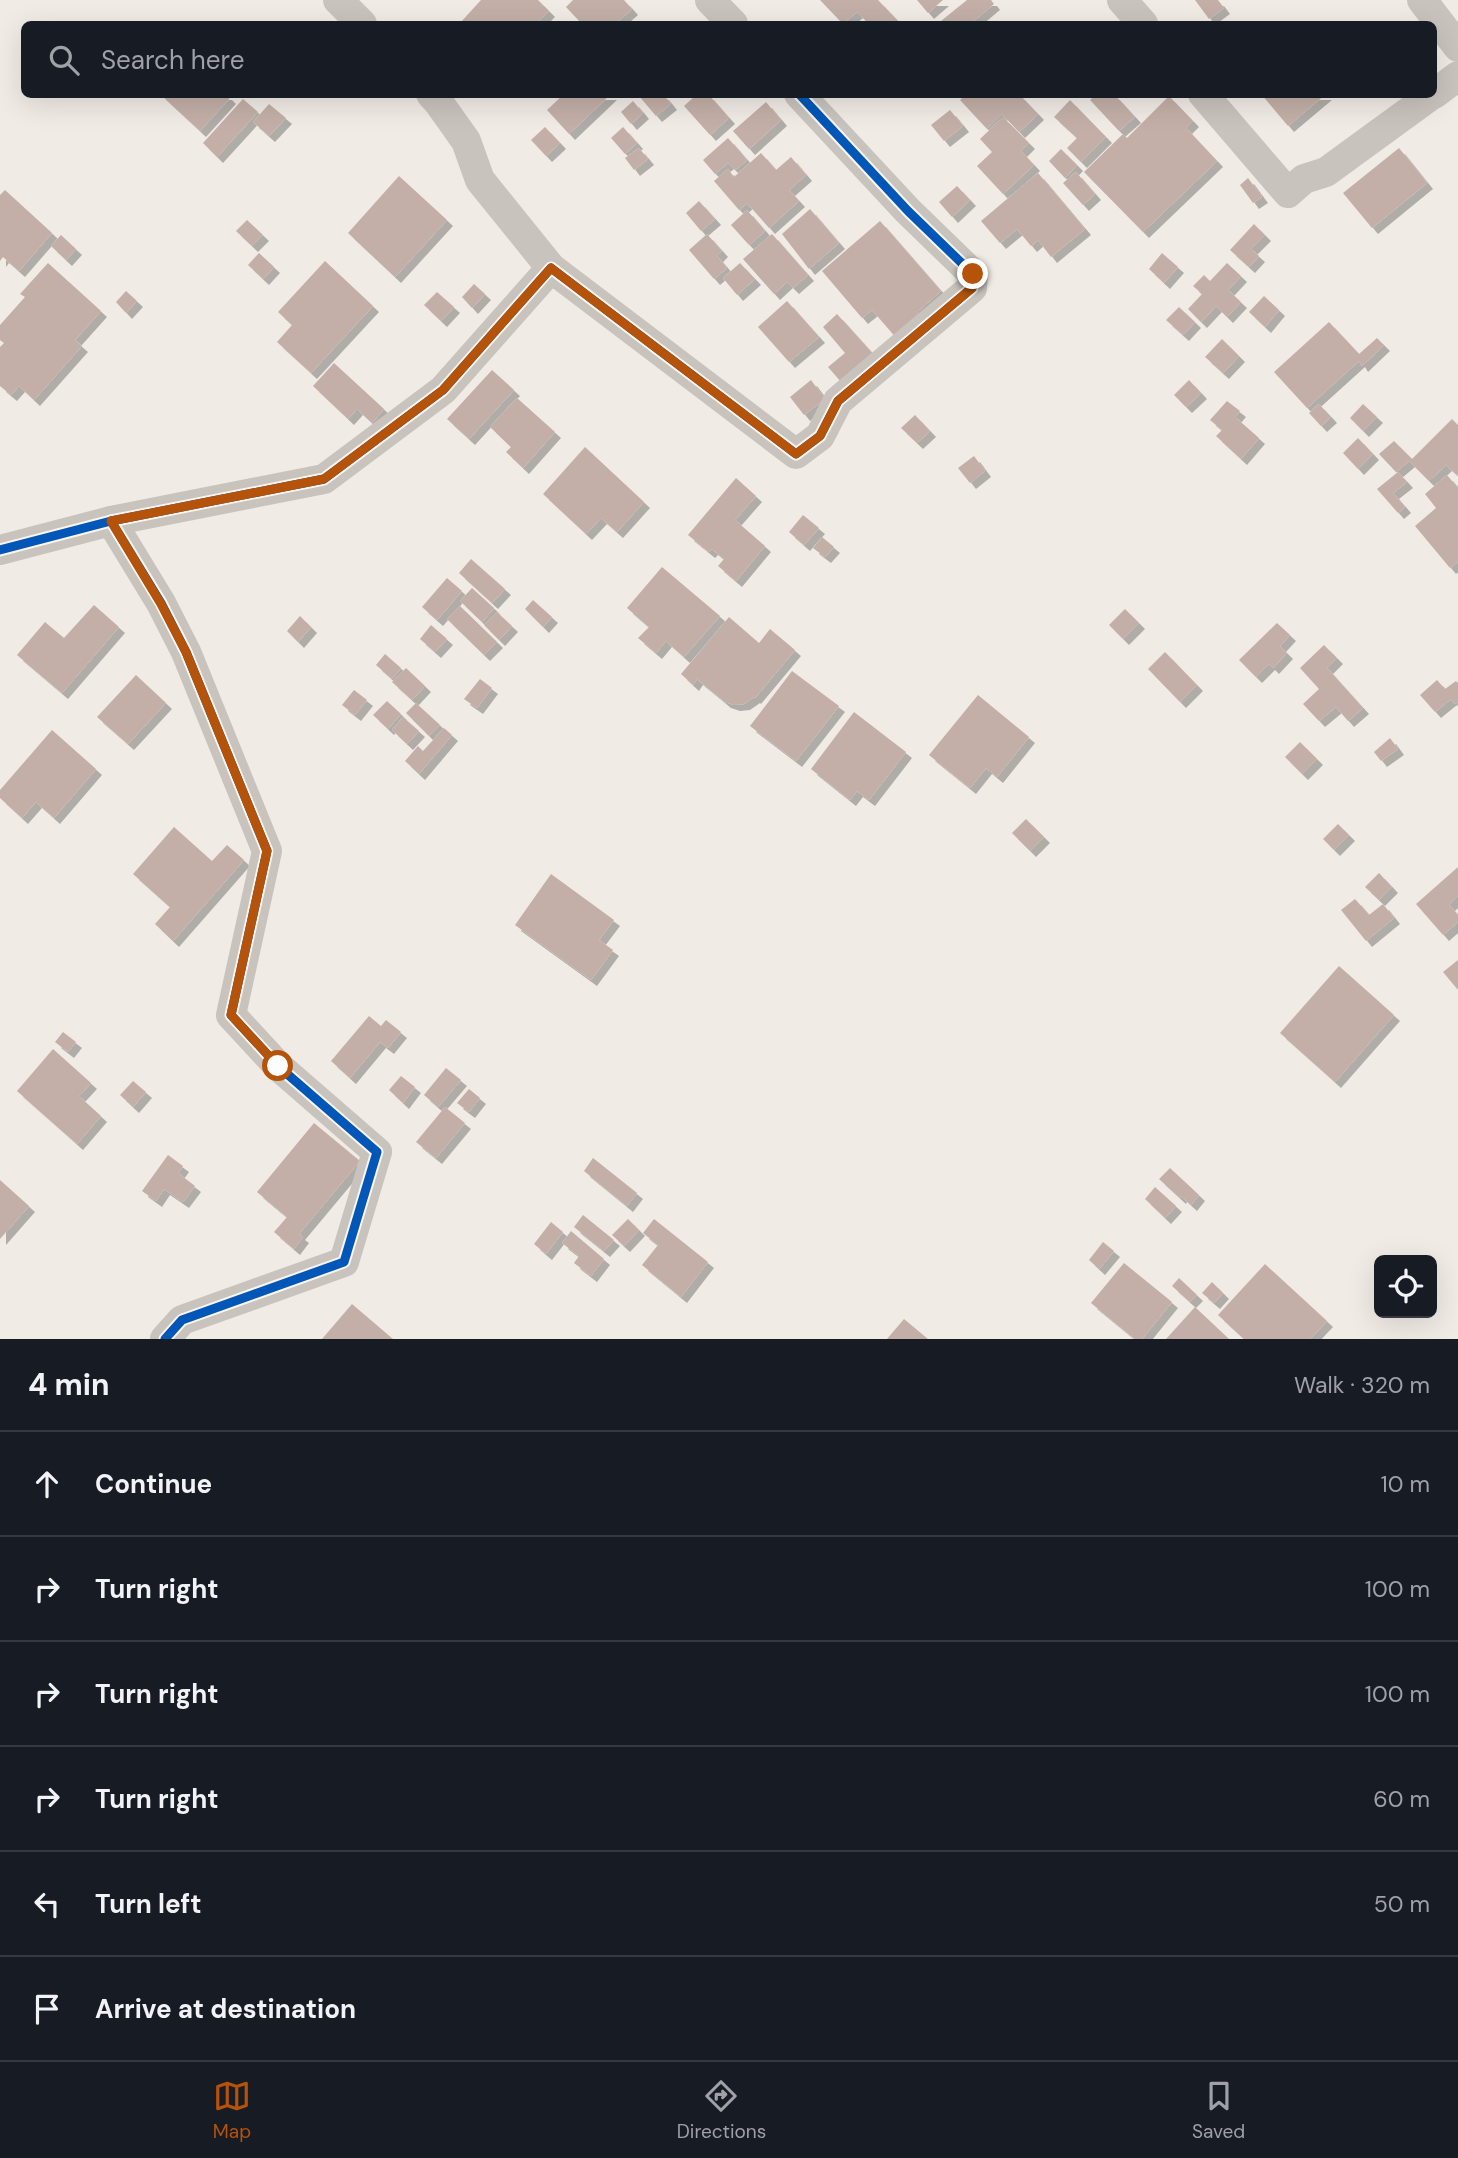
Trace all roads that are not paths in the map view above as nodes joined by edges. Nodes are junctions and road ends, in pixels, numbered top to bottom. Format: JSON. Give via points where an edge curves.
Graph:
{"nodes":[{"id":1,"x":338,"y":0,"type":"edge"},
{"id":2,"x":710,"y":0,"type":"edge"},
{"id":3,"x":1122,"y":0,"type":"edge"},
{"id":4,"x":1422,"y":0,"type":"edge"},
{"id":5,"x":359,"y":21,"type":"edge"},
{"id":6,"x":730,"y":21,"type":"edge"},
{"id":7,"x":1140,"y":21,"type":"edge"},
{"id":8,"x":1458,"y":47,"type":"edge"},
{"id":9,"x":1458,"y":76,"type":"edge"},
{"id":10,"x":1437,"y":91,"type":"edge"},
{"id":11,"x":434,"y":98,"type":"edge"},
{"id":12,"x":803,"y":98,"type":"edge"},
{"id":13,"x":1206,"y":98,"type":"edge"},
{"id":14,"x":1428,"y":98,"type":"edge"},
{"id":15,"x":551,"y":268,"type":"junction"},
{"id":16,"x":111,"y":521,"type":"junction"},
{"id":17,"x":0,"y":550,"type":"edge"},
{"id":18,"x":165,"y":1339,"type":"edge"}],
"edges":[{"from":1,"to":5,"type":"street"},
{"from":2,"to":6,"type":"street"},
{"from":3,"to":7,"type":"street"},
{"from":4,"to":8,"type":"street"},
{"from":9,"to":10,"type":"street"},
{"from":11,"to":15,"type":"street","via":[[466,141],[480,180]]},
{"from":12,"to":15,"type":"street","via":[[973,274],[972,288],[838,401],[820,436],[796,454]]},
{"from":13,"to":14,"type":"street","via":[[1287,193],[1326,172]]},
{"from":15,"to":16,"type":"street","via":[[443,390],[324,479]]},
{"from":16,"to":17,"type":"street"},
{"from":16,"to":18,"type":"street","via":[[186,652],[267,851],[231,1015],[278,1066],[377,1152],[344,1262],[182,1320]]}]}
